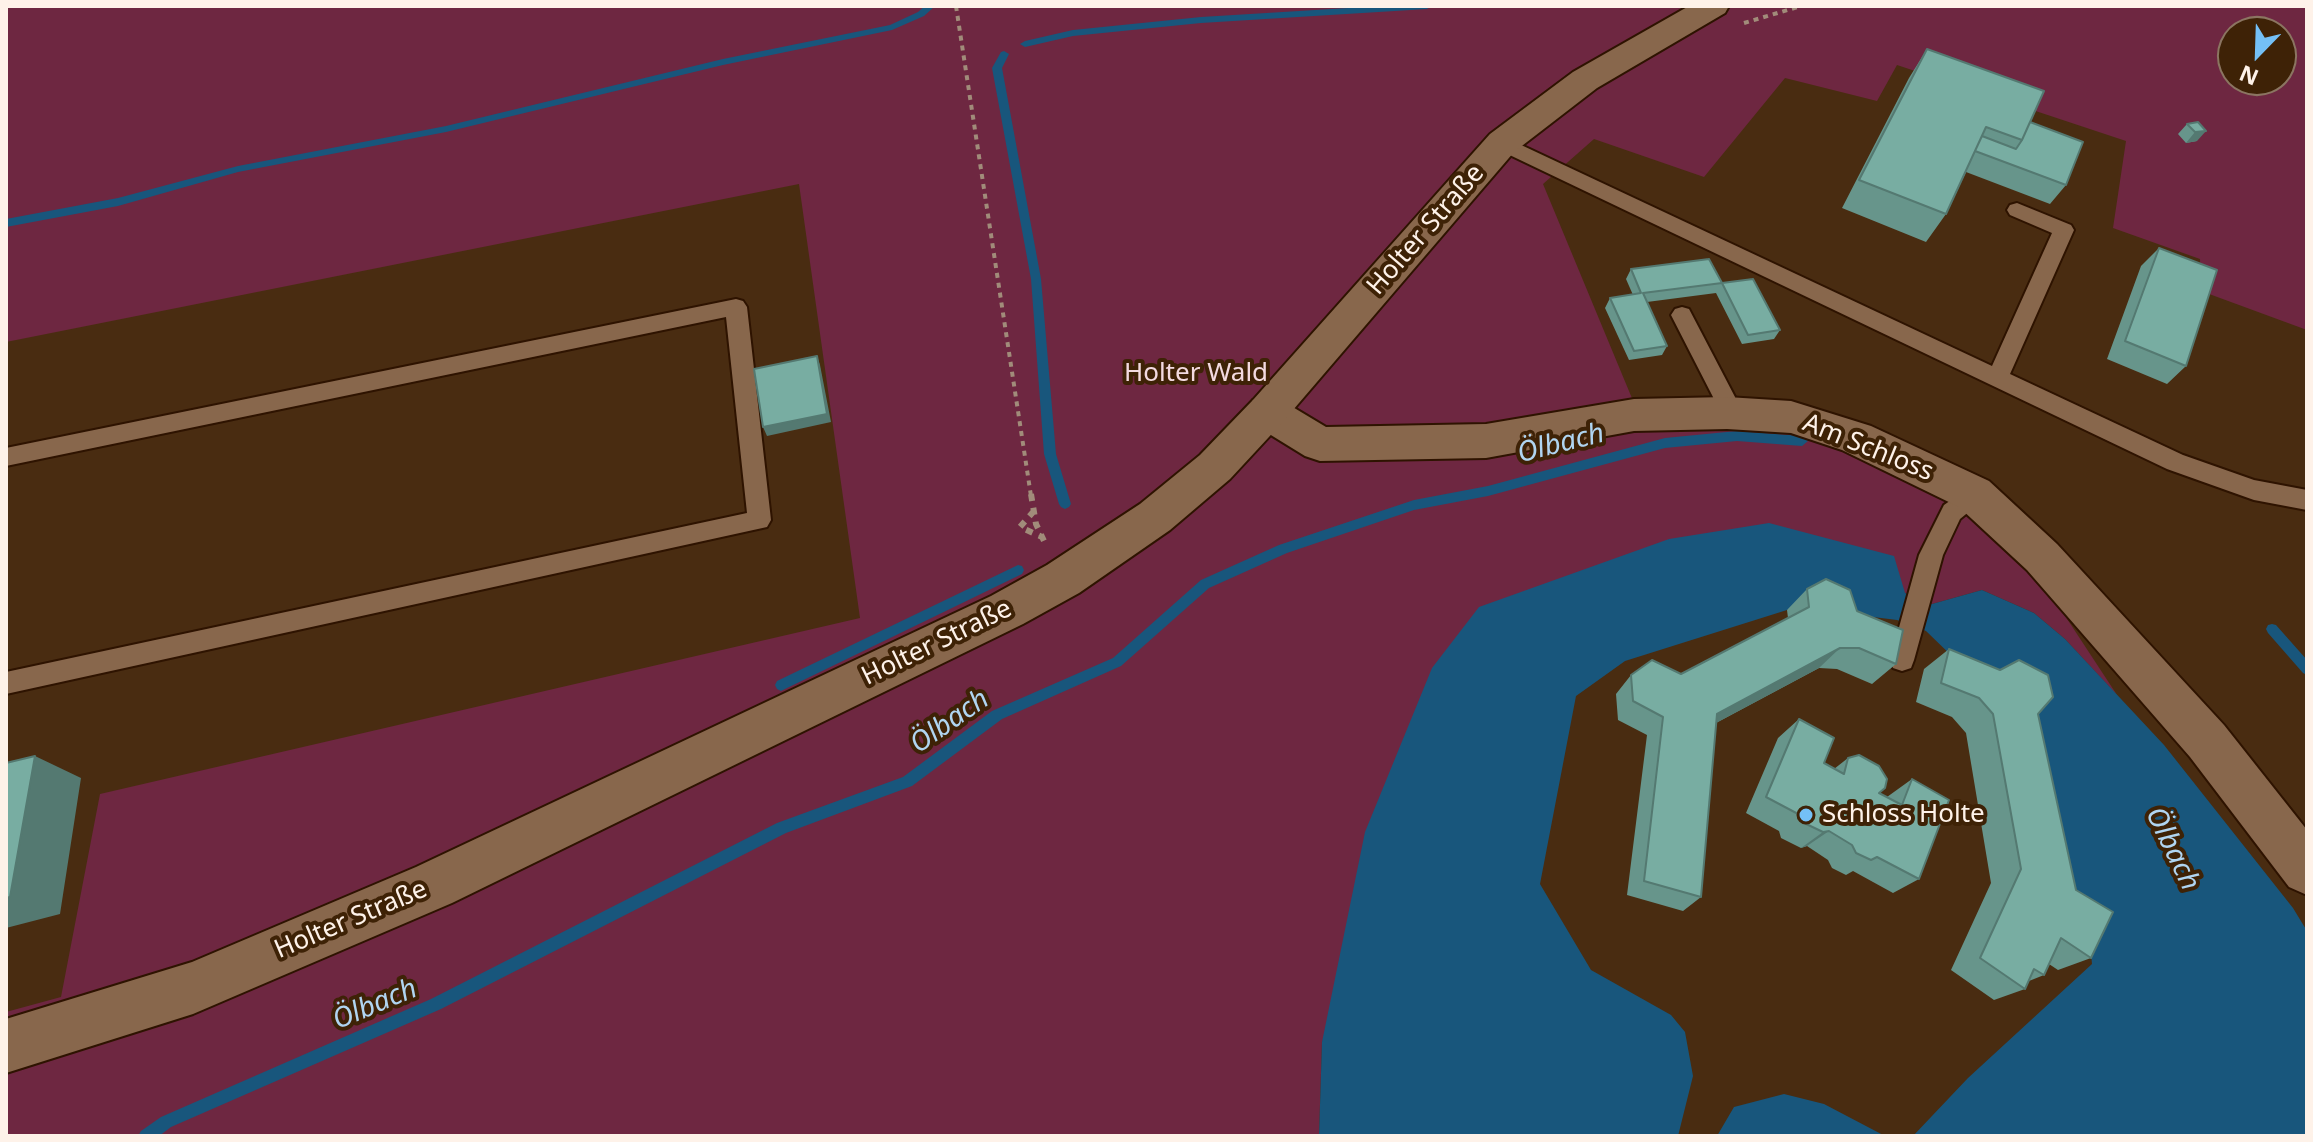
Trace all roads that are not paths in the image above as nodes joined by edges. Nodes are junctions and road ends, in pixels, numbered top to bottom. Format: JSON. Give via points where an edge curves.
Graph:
{"nodes":[{"id":1,"x":1713,"y":6,"type":"edge"},
{"id":2,"x":1502,"y":143,"type":"junction"},
{"id":3,"x":2017,"y":210,"type":"dead end"},
{"id":4,"x":1682,"y":315,"type":"dead end"},
{"id":5,"x":1997,"y":380,"type":"junction"},
{"id":6,"x":1267,"y":412,"type":"junction"},
{"id":7,"x":1727,"y":413,"type":"junction"},
{"id":8,"x":6,"y":457,"type":"edge"},
{"id":9,"x":1974,"y":494,"type":"junction"},
{"id":10,"x":2307,"y":500,"type":"edge"},
{"id":11,"x":1902,"y":660,"type":"edge"},
{"id":12,"x":6,"y":683,"type":"edge"},
{"id":13,"x":2307,"y":870,"type":"edge"},
{"id":14,"x":6,"y":1046,"type":"edge"}],
"edges":[{"from":1,"to":2,"type":"street","name":"Holter Straße","via":[[1585,80]]},
{"from":2,"to":5,"type":"lane"},
{"from":2,"to":6,"type":"street","name":"Holter Straße"},
{"from":3,"to":5,"type":"lane","via":[[2064,230]]},
{"from":4,"to":7,"type":"lane"},
{"from":5,"to":10,"type":"lane","via":[[2175,462],[2254,490]]},
{"from":6,"to":7,"type":"street","name":"Am Schloss","via":[[1320,444],[1486,441],[1634,415]]},
{"from":6,"to":14,"type":"street","name":"Holter Straße","via":[[1215,467],[1155,517],[1053,558],[1007,610],[434,885],[193,988]]},
{"from":7,"to":9,"type":"street","name":"Am Schloss","via":[[1791,417],[1918,466]]},
{"from":8,"to":12,"type":"lane","via":[[736,307],[759,520]]},
{"from":9,"to":11,"type":"lane","via":[[1952,512],[1931,555]]},
{"from":9,"to":13,"type":"street","name":"Am Schloss","via":[[2042,557],[2207,741]]}]}
